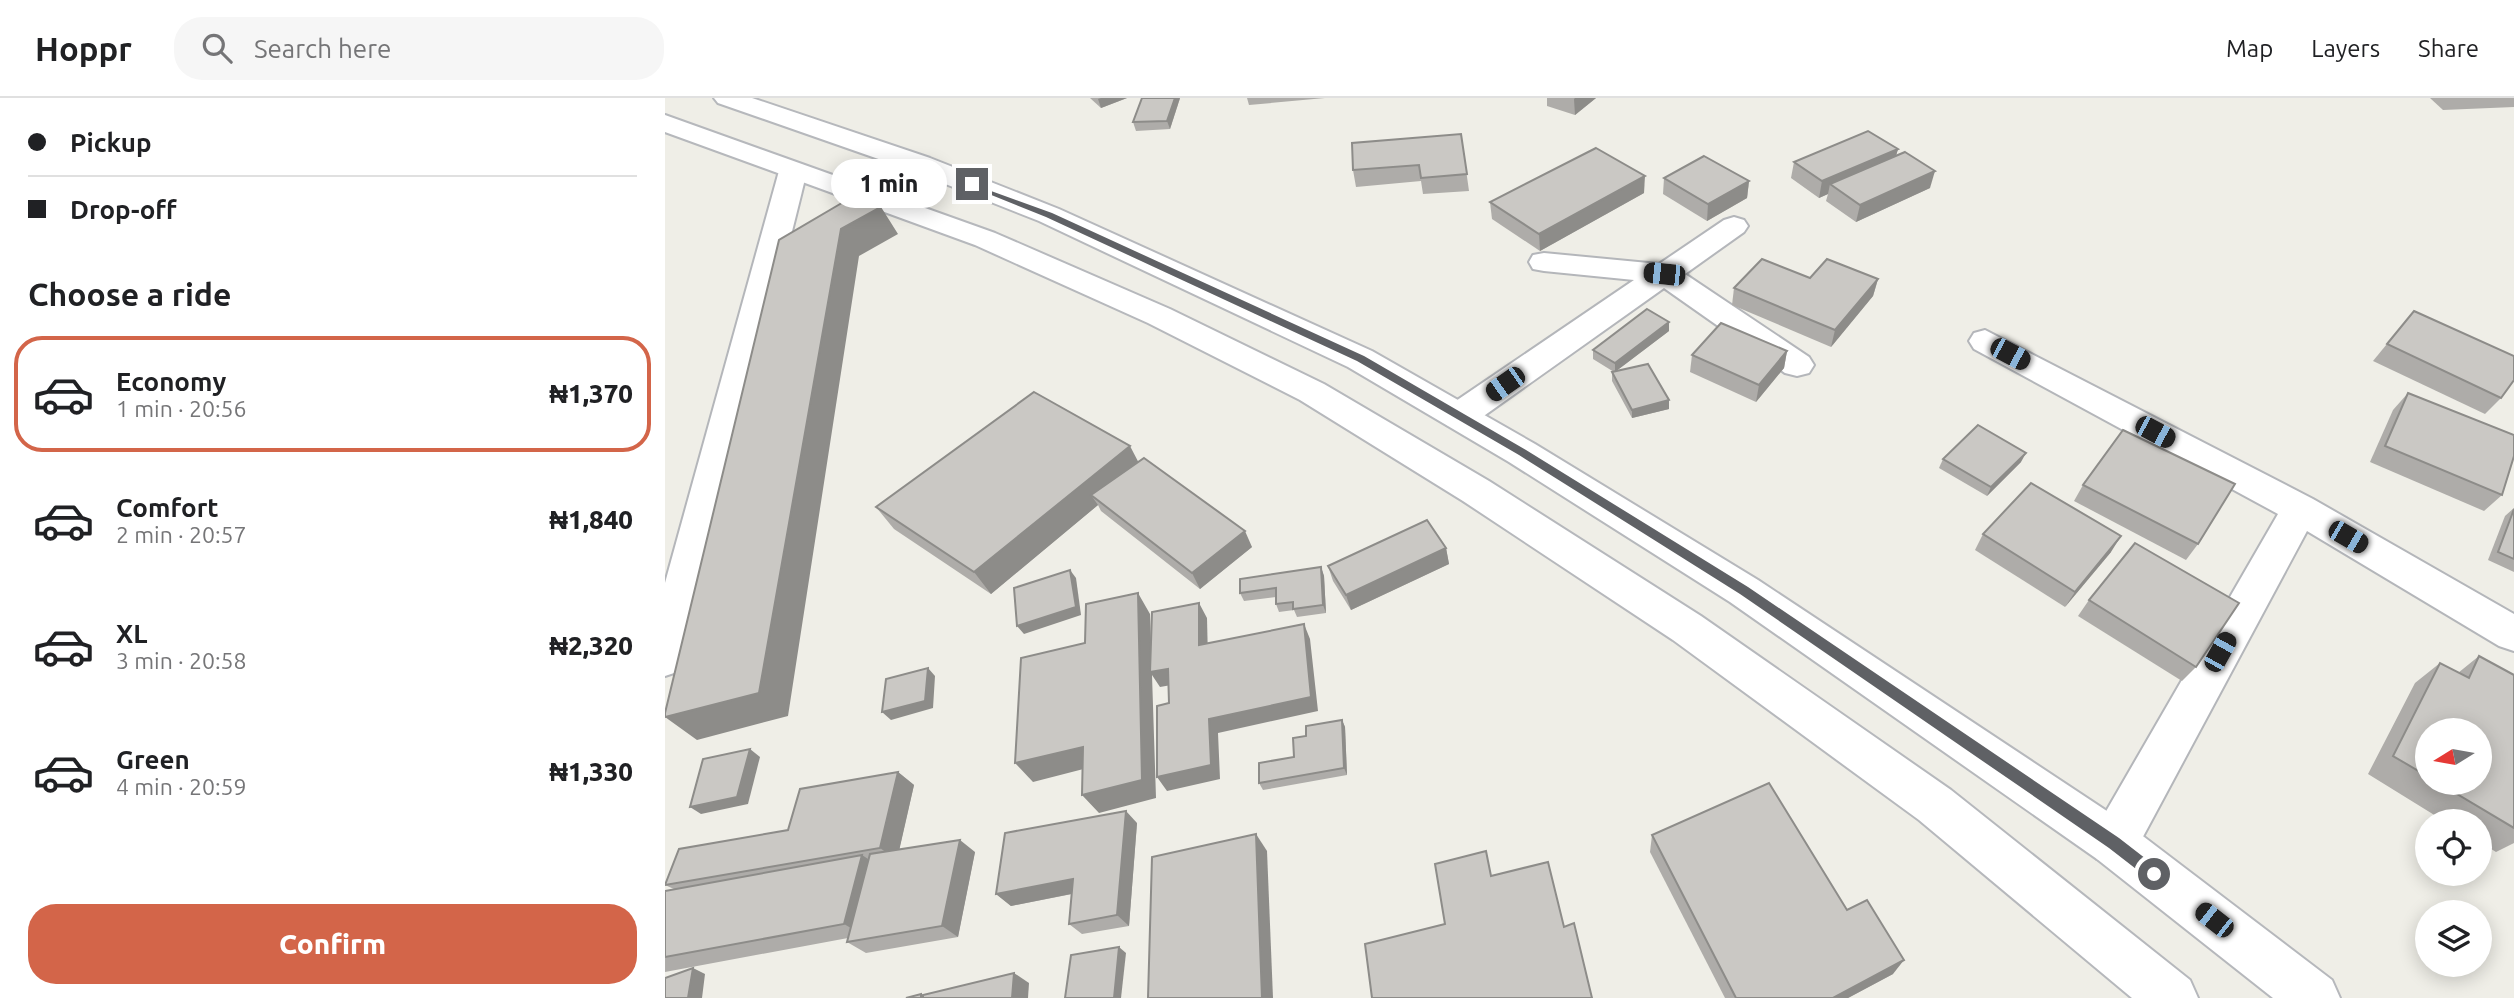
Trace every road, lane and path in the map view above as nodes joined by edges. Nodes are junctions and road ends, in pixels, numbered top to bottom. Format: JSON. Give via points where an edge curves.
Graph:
{"nodes":[{"id":1,"x":727,"y":98,"type":"edge"},
{"id":2,"x":665,"y":123,"type":"edge"},
{"id":3,"x":793,"y":171,"type":"junction"},
{"id":4,"x":1734,"y":226,"type":"dead end"},
{"id":5,"x":1544,"y":262,"type":"dead end"},
{"id":6,"x":1664,"y":274,"type":"junction"},
{"id":7,"x":1986,"y":341,"type":"dead end"},
{"id":8,"x":1797,"y":365,"type":"dead end"},
{"id":9,"x":1459,"y":416,"type":"junction"},
{"id":10,"x":2300,"y":509,"type":"junction"},
{"id":11,"x":2514,"y":634,"type":"edge"},
{"id":12,"x":665,"y":658,"type":"edge"},
{"id":13,"x":2114,"y":843,"type":"junction"},
{"id":14,"x":2172,"y":998,"type":"edge"},
{"id":15,"x":2313,"y":998,"type":"edge"}],
"edges":[{"from":1,"to":9,"type":"main road","via":[[920,164],[1049,215],[1360,359]]},
{"from":2,"to":3,"type":"main road"},
{"from":3,"to":12,"type":"main road"},
{"from":3,"to":14,"type":"main road","via":[[985,239],[1159,316],[1313,392],[1687,628],[1935,805]]},
{"from":4,"to":6,"type":"main road"},
{"from":5,"to":6,"type":"main road"},
{"from":6,"to":8,"type":"main road"},
{"from":6,"to":9,"type":"main road"},
{"from":7,"to":10,"type":"main road"},
{"from":9,"to":13,"type":"main road","via":[[1744,591]]},
{"from":10,"to":11,"type":"main road"},
{"from":10,"to":13,"type":"main road"},
{"from":13,"to":15,"type":"main road"}]}
